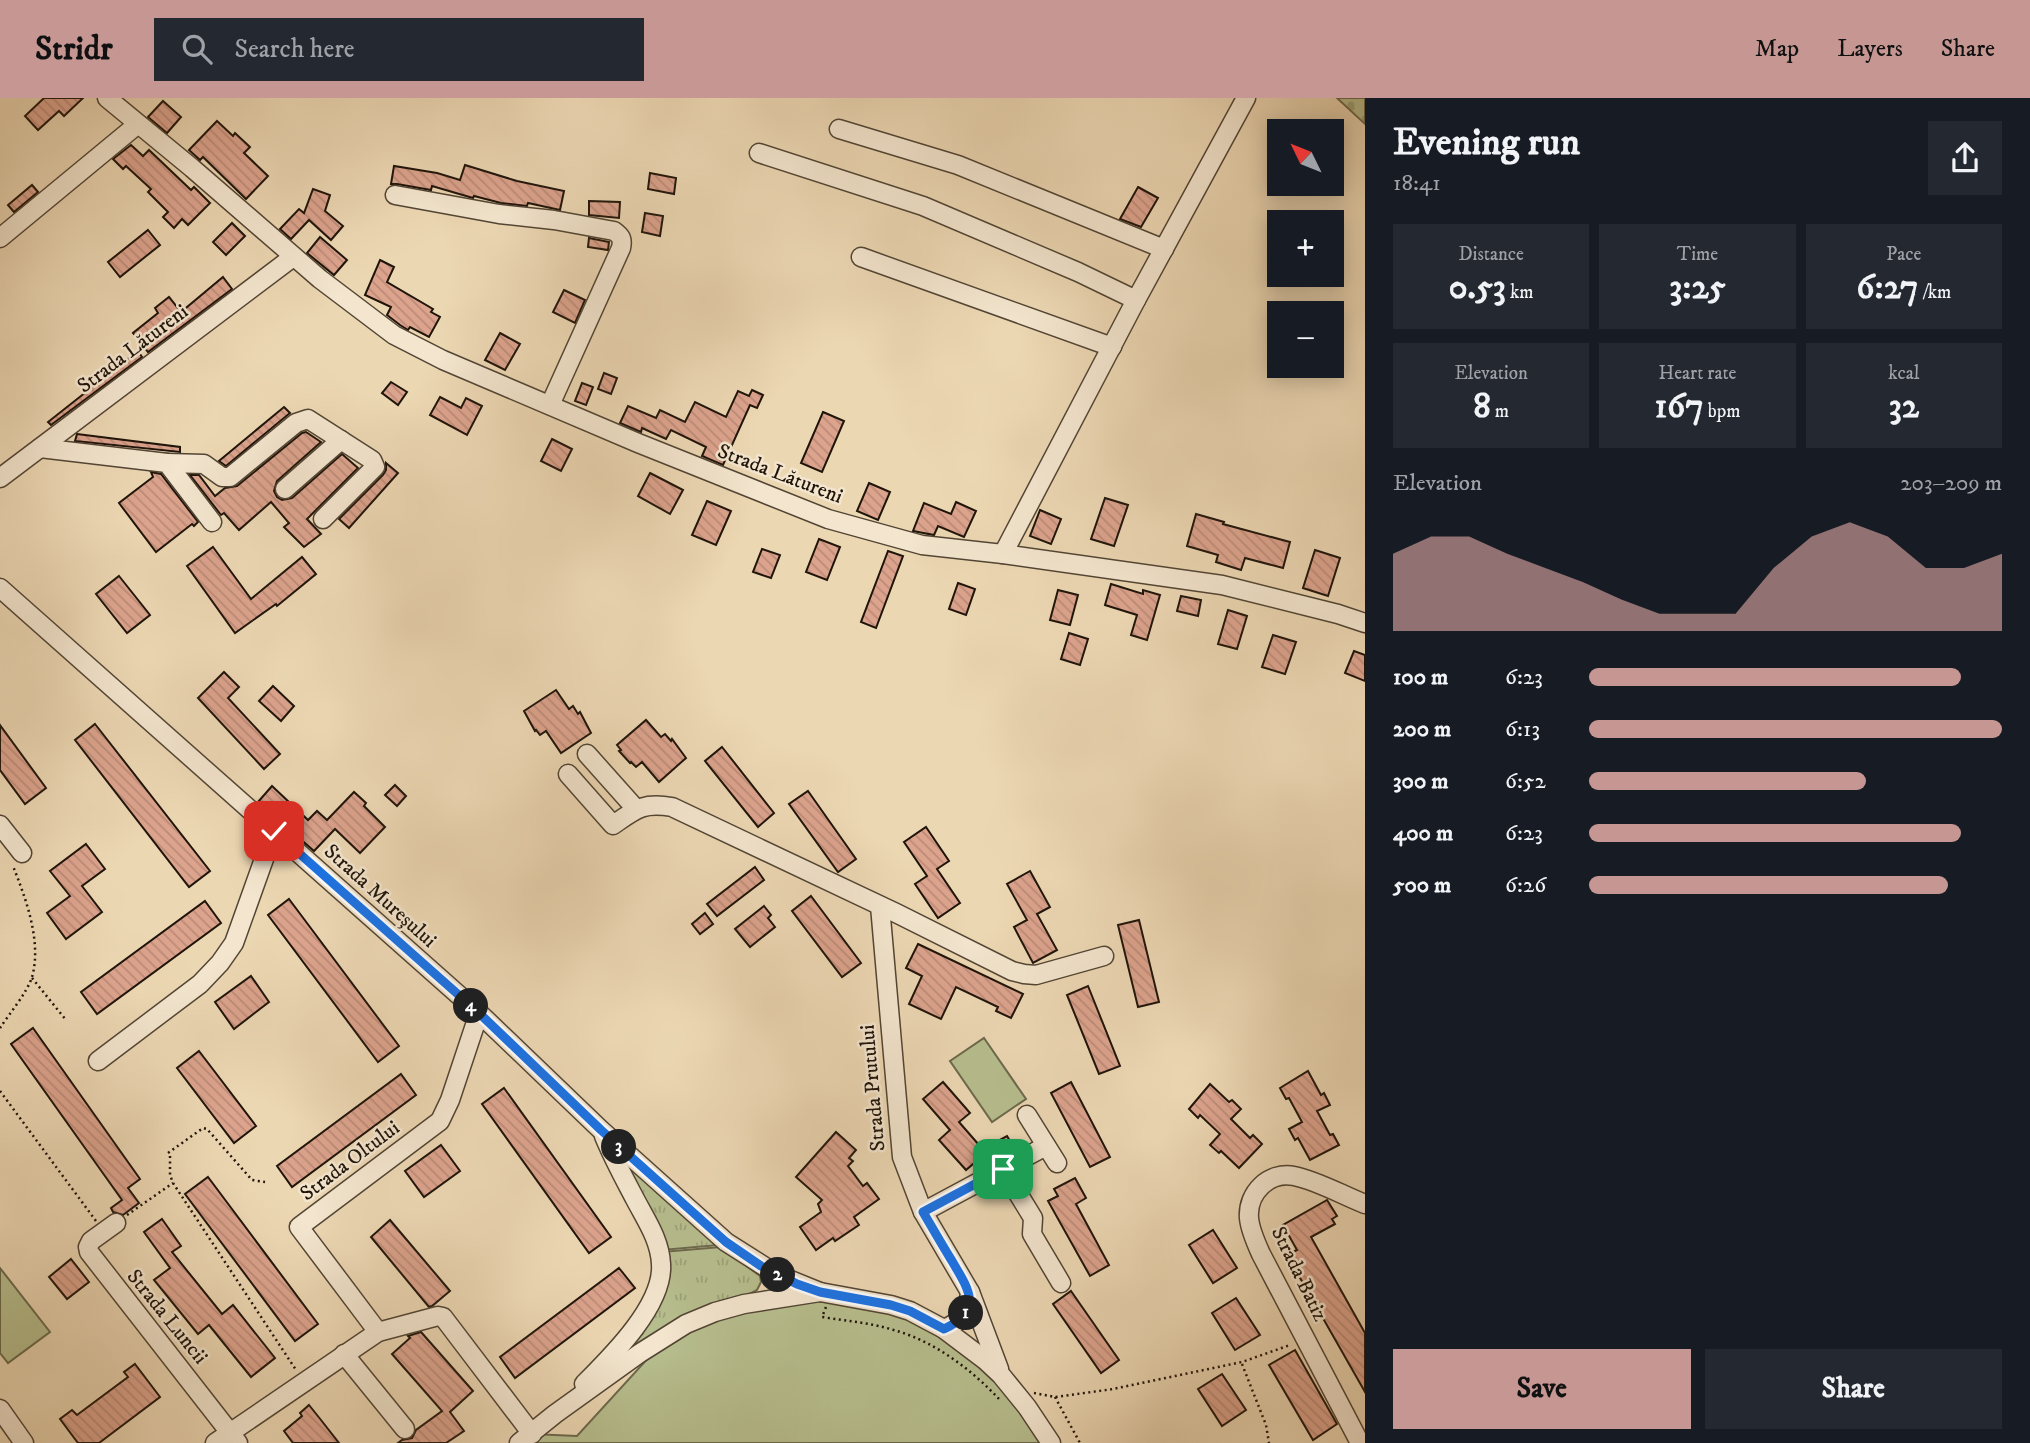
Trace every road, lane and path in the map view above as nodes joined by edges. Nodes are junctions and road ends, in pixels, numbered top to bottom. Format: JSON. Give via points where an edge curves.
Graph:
{"nodes":[{"id":1,"x":107,"y":98,"type":"edge"},
{"id":2,"x":1246,"y":98,"type":"edge"},
{"id":3,"x":138,"y":124,"type":"junction"},
{"id":4,"x":838,"y":129,"type":"dead end"},
{"id":5,"x":759,"y":153,"type":"dead end"},
{"id":6,"x":395,"y":195,"type":"dead end"},
{"id":7,"x":0,"y":238,"type":"edge"},
{"id":8,"x":1164,"y":249,"type":"junction"},
{"id":9,"x":293,"y":257,"type":"junction"},
{"id":10,"x":861,"y":257,"type":"dead end"},
{"id":11,"x":1136,"y":300,"type":"junction"},
{"id":12,"x":1112,"y":347,"type":"junction"},
{"id":13,"x":550,"y":405,"type":"junction"},
{"id":14,"x":341,"y":440,"type":"junction"},
{"id":15,"x":40,"y":448,"type":"junction"},
{"id":16,"x":167,"y":463,"type":"junction"},
{"id":17,"x":0,"y":478,"type":"edge"},
{"id":18,"x":285,"y":489,"type":"dead end"},
{"id":19,"x":323,"y":519,"type":"dead end"},
{"id":20,"x":212,"y":522,"type":"dead end"},
{"id":21,"x":1003,"y":554,"type":"junction"},
{"id":22,"x":0,"y":588,"type":"edge"},
{"id":23,"x":1365,"y":623,"type":"edge"},
{"id":24,"x":587,"y":754,"type":"dead end"},
{"id":25,"x":568,"y":774,"type":"dead end"},
{"id":26,"x":636,"y":810,"type":"junction"},
{"id":27,"x":0,"y":827,"type":"edge"},
{"id":28,"x":274,"y":831,"type":"junction"},
{"id":29,"x":16,"y":857,"type":"joint"},
{"id":30,"x":880,"y":906,"type":"junction"},
{"id":31,"x":1104,"y":956,"type":"dead end"},
{"id":32,"x":32,"y":978,"type":"junction"},
{"id":33,"x":479,"y":1013,"type":"junction"},
{"id":34,"x":66,"y":1020,"type":"dead end"},
{"id":35,"x":0,"y":1028,"type":"edge"},
{"id":36,"x":98,"y":1061,"type":"dead end"},
{"id":37,"x":0,"y":1091,"type":"edge"},
{"id":38,"x":1027,"y":1115,"type":"dead end"},
{"id":39,"x":601,"y":1130,"type":"junction"},
{"id":40,"x":1046,"y":1146,"type":"junction"},
{"id":41,"x":1057,"y":1163,"type":"dead end"},
{"id":42,"x":1003,"y":1169,"type":"junction"},
{"id":43,"x":265,"y":1182,"type":"dead end"},
{"id":44,"x":173,"y":1183,"type":"junction"},
{"id":45,"x":1365,"y":1204,"type":"edge"},
{"id":46,"x":923,"y":1212,"type":"junction"},
{"id":47,"x":110,"y":1227,"type":"junction"},
{"id":48,"x":1061,"y":1283,"type":"dead end"},
{"id":49,"x":970,"y":1292,"type":"junction"},
{"id":50,"x":825,"y":1293,"type":"junction"},
{"id":51,"x":944,"y":1329,"type":"junction"},
{"id":52,"x":378,"y":1332,"type":"junction"},
{"id":53,"x":1306,"y":1339,"type":"junction"},
{"id":54,"x":344,"y":1354,"type":"junction"},
{"id":55,"x":1242,"y":1362,"type":"junction"},
{"id":56,"x":1001,"y":1375,"type":"junction"},
{"id":57,"x":303,"y":1382,"type":"junction"},
{"id":58,"x":1008,"y":1396,"type":"junction"},
{"id":59,"x":1055,"y":1396,"type":"junction"},
{"id":60,"x":0,"y":1409,"type":"edge"},
{"id":61,"x":555,"y":1414,"type":"junction"},
{"id":62,"x":405,"y":1429,"type":"dead end"},
{"id":63,"x":234,"y":1438,"type":"edge"},
{"id":64,"x":526,"y":1438,"type":"edge"},
{"id":65,"x":24,"y":1443,"type":"edge"},
{"id":66,"x":215,"y":1443,"type":"edge"},
{"id":67,"x":1051,"y":1443,"type":"edge"},
{"id":68,"x":1080,"y":1443,"type":"edge"},
{"id":69,"x":1269,"y":1443,"type":"edge"},
{"id":70,"x":1360,"y":1443,"type":"edge"}],
"edges":[{"from":1,"to":3,"type":"street","name":"Strada Lătureni"},
{"from":2,"to":8,"type":"street"},
{"from":3,"to":7,"type":"street"},
{"from":3,"to":9,"type":"street","name":"Strada Lătureni"},
{"from":4,"to":8,"type":"street","via":[[958,165]]},
{"from":5,"to":11,"type":"street","via":[[923,206]]},
{"from":6,"to":13,"type":"street","via":[[619,234],[621,248]]},
{"from":8,"to":11,"type":"street"},
{"from":9,"to":13,"type":"street","name":"Strada Lătureni","via":[[409,344]]},
{"from":9,"to":15,"type":"street","name":"Strada Lătureni"},
{"from":10,"to":12,"type":"street"},
{"from":11,"to":12,"type":"street"},
{"from":12,"to":21,"type":"street"},
{"from":13,"to":21,"type":"street","name":"Strada Lătureni","via":[[828,519],[922,545]]},
{"from":14,"to":16,"type":"street","via":[[308,419],[230,477],[222,478],[204,464]]},
{"from":14,"to":18,"type":"street"},
{"from":14,"to":19,"type":"street","via":[[372,460],[375,467]]},
{"from":15,"to":16,"type":"street"},
{"from":15,"to":17,"type":"street","name":"Strada Lătureni"},
{"from":16,"to":20,"type":"street"},
{"from":21,"to":23,"type":"street","name":"Strada Lătureni","via":[[1222,585]]},
{"from":22,"to":28,"type":"street","name":"Strada Mureșului"},
{"from":24,"to":26,"type":"street"},
{"from":25,"to":26,"type":"street","via":[[613,825]]},
{"from":26,"to":30,"type":"street","via":[[647,805],[672,807]]},
{"from":27,"to":29,"type":"street"},
{"from":28,"to":33,"type":"street","name":"Strada Mureșului"},
{"from":28,"to":36,"type":"street","via":[[239,932],[225,958],[194,989]]},
{"from":29,"to":32,"type":"path","via":[[35,940]]},
{"from":30,"to":31,"type":"street","via":[[1024,974],[1036,975]]},
{"from":30,"to":46,"type":"street","name":"Strada Prutului","via":[[900,1145]]},
{"from":32,"to":34,"type":"path"},
{"from":32,"to":35,"type":"path"},
{"from":33,"to":39,"type":"street","name":"Strada Mureșului"},
{"from":33,"to":52,"type":"street","name":"Strada Oltului","via":[[440,1121],[299,1227]]},
{"from":37,"to":47,"type":"path"},
{"from":38,"to":40,"type":"street"},
{"from":39,"to":50,"type":"street","name":"Strada Mureșului","via":[[726,1242],[779,1275]]},
{"from":39,"to":61,"type":"street","name":"Strada Mureșului","via":[[653,1233],[661,1262],[660,1280],[649,1306],[625,1340]]},
{"from":40,"to":41,"type":"street"},
{"from":40,"to":42,"type":"street"},
{"from":42,"to":46,"type":"street"},
{"from":42,"to":48,"type":"street","via":[[1033,1218],[1032,1234]]},
{"from":43,"to":44,"type":"path","via":[[251,1180],[203,1128],[169,1155]]},
{"from":44,"to":47,"type":"path"},
{"from":44,"to":57,"type":"path"},
{"from":45,"to":53,"type":"street","name":"Strada Batiz","via":[[1283,1175],[1267,1181],[1253,1198],[1249,1218],[1255,1242]]},
{"from":46,"to":49,"type":"street","name":"Strada Prutului"},
{"from":47,"to":63,"type":"street","name":"Strada Luncii","via":[[91,1241],[89,1252]]},
{"from":49,"to":51,"type":"street","via":[[967,1312]]},
{"from":49,"to":56,"type":"street","name":"Strada Prutului"},
{"from":50,"to":51,"type":"street","via":[[891,1305]]},
{"from":50,"to":58,"type":"path","via":[[822,1317],[879,1326],[915,1338]]},
{"from":50,"to":61,"type":"street","via":[[756,1301],[693,1321]]},
{"from":51,"to":56,"type":"street"},
{"from":52,"to":54,"type":"street"},
{"from":52,"to":64,"type":"street","via":[[443,1317]]},
{"from":53,"to":55,"type":"path"},
{"from":53,"to":70,"type":"street","name":"Strada Batiz"},
{"from":54,"to":57,"type":"street"},
{"from":54,"to":62,"type":"street"},
{"from":55,"to":59,"type":"path"},
{"from":55,"to":69,"type":"path"},
{"from":56,"to":58,"type":"street"},
{"from":57,"to":63,"type":"street"},
{"from":58,"to":59,"type":"path"},
{"from":58,"to":67,"type":"street","via":[[1043,1428]]},
{"from":59,"to":68,"type":"path"},
{"from":60,"to":65,"type":"street"},
{"from":61,"to":64,"type":"street"},
{"from":63,"to":66,"type":"street"}]}
